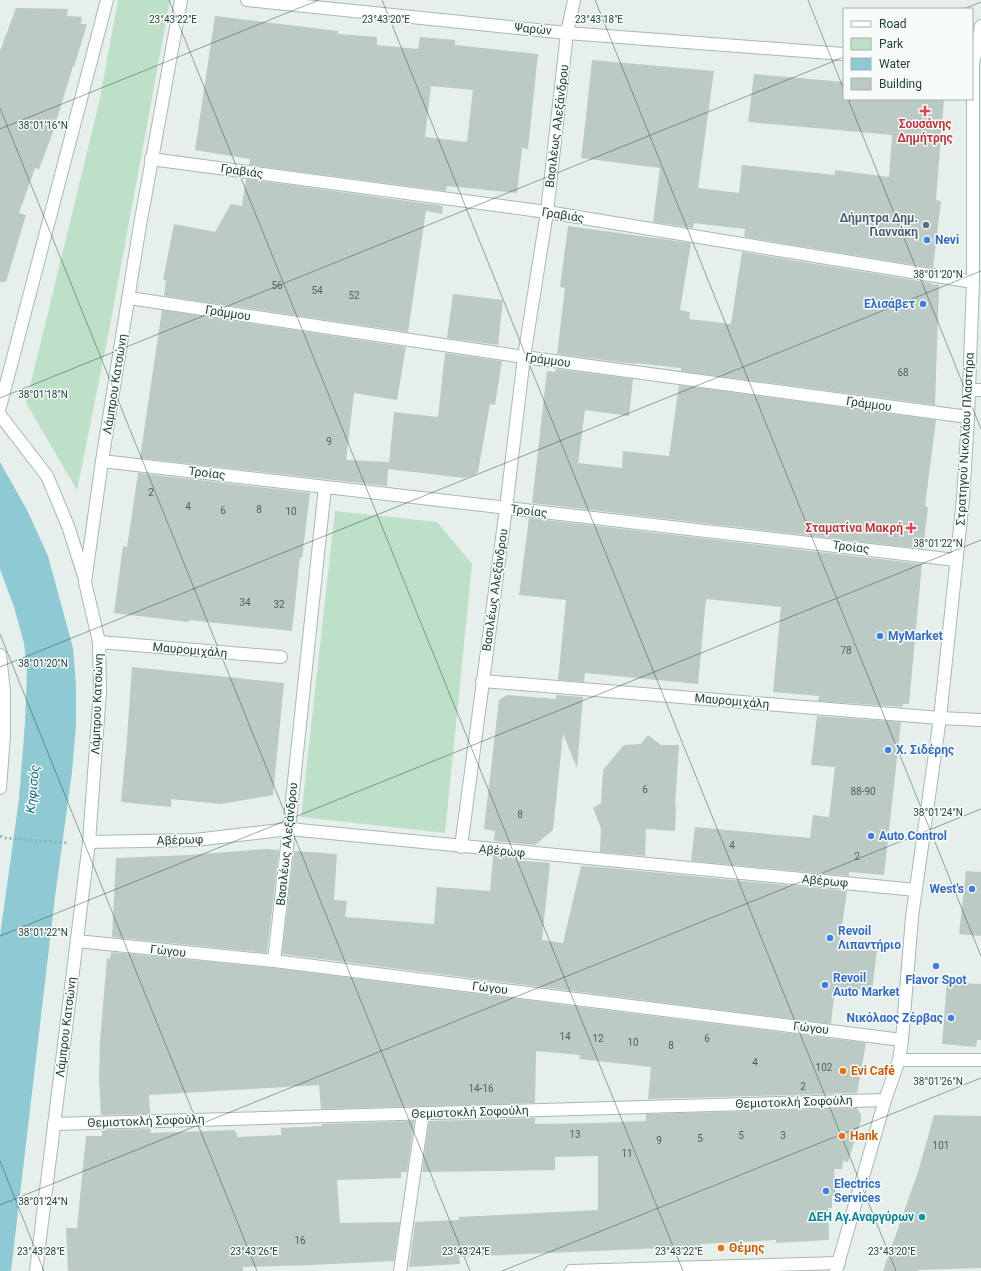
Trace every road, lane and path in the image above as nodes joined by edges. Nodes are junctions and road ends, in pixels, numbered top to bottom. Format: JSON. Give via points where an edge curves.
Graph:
{"nodes":[{"id":1,"x":107,"y":0,"type":"edge"},
{"id":2,"x":181,"y":0,"type":"edge"},
{"id":3,"x":247,"y":0,"type":"edge"},
{"id":4,"x":574,"y":0,"type":"edge"},
{"id":5,"x":981,"y":26,"type":"edge"},
{"id":6,"x":567,"y":33,"type":"junction"},
{"id":7,"x":843,"y":54,"type":"edge"},
{"id":8,"x":975,"y":64,"type":"edge"},
{"id":9,"x":151,"y":159,"type":"junction"},
{"id":10,"x":547,"y":212,"type":"junction"},
{"id":11,"x":973,"y":282,"type":"junction"},
{"id":12,"x":129,"y":298,"type":"junction"},
{"id":13,"x":524,"y":357,"type":"junction"},
{"id":14,"x":975,"y":390,"type":"edge"},
{"id":15,"x":0,"y":407,"type":"edge"},
{"id":16,"x":0,"y":415,"type":"edge"},
{"id":17,"x":968,"y":417,"type":"junction"},
{"id":18,"x":102,"y":461,"type":"junction"},
{"id":19,"x":325,"y":487,"type":"junction"},
{"id":20,"x":506,"y":508,"type":"junction"},
{"id":21,"x":956,"y":560,"type":"junction"},
{"id":22,"x":85,"y":582,"type":"junction"},
{"id":23,"x":99,"y":642,"type":"junction"},
{"id":24,"x":0,"y":655,"type":"edge"},
{"id":25,"x":281,"y":658,"type":"dead end"},
{"id":26,"x":482,"y":681,"type":"junction"},
{"id":27,"x":940,"y":718,"type":"junction"},
{"id":28,"x":981,"y":720,"type":"edge"},
{"id":29,"x":0,"y":788,"type":"edge"},
{"id":30,"x":289,"y":829,"type":"junction"},
{"id":31,"x":0,"y":836,"type":"edge"},
{"id":32,"x":89,"y":842,"type":"junction"},
{"id":33,"x":64,"y":843,"type":"dead end"},
{"id":34,"x":461,"y":847,"type":"junction"},
{"id":35,"x":916,"y":890,"type":"junction"},
{"id":36,"x":77,"y":941,"type":"junction"},
{"id":37,"x":274,"y":962,"type":"junction"},
{"id":38,"x":902,"y":1040,"type":"junction"},
{"id":39,"x":899,"y":1060,"type":"junction"},
{"id":40,"x":981,"y":1060,"type":"edge"},
{"id":41,"x":886,"y":1100,"type":"junction"},
{"id":42,"x":423,"y":1113,"type":"junction"},
{"id":43,"x":54,"y":1124,"type":"junction"},
{"id":44,"x":838,"y":1267,"type":"edge"},
{"id":45,"x":36,"y":1271,"type":"edge"},
{"id":46,"x":400,"y":1271,"type":"edge"},
{"id":47,"x":571,"y":1271,"type":"edge"}],
"edges":[{"from":1,"to":15,"type":"street"},
{"from":2,"to":9,"type":"street","name":"Λάμπρου Κατσώνη"},
{"from":3,"to":6,"type":"street","name":"Ψαρών"},
{"from":4,"to":6,"type":"street","name":"Βασιλέως Αλεξάνδρου"},
{"from":5,"to":8,"type":"street","name":"Στρατηγού Νικολάου Πλαστήρα"},
{"from":6,"to":7,"type":"street","name":"Ψαρών"},
{"from":6,"to":10,"type":"street","name":"Βασιλέως Αλεξάνδρου"},
{"from":8,"to":11,"type":"street","name":"Στρατηγού Νικολάου Πλαστήρα"},
{"from":9,"to":10,"type":"street","name":"Γραβιάς"},
{"from":9,"to":12,"type":"street","name":"Λάμπρου Κατσώνη"},
{"from":10,"to":11,"type":"street","name":"Γραβιάς"},
{"from":10,"to":13,"type":"street","name":"Βασιλέως Αλεξάνδρου"},
{"from":11,"to":14,"type":"street","name":"Στρατηγού Νικολάου Πλαστήρα"},
{"from":12,"to":13,"type":"street","name":"Γράμμου"},
{"from":12,"to":18,"type":"street","name":"Λάμπρου Κατσώνη"},
{"from":13,"to":17,"type":"street","name":"Γράμμου"},
{"from":13,"to":20,"type":"street","name":"Βασιλέως Αλεξάνδρου"},
{"from":14,"to":17,"type":"street","name":"Στρατηγού Νικολάου Πλαστήρα"},
{"from":16,"to":22,"type":"street","via":[[47,476],[68,526]]},
{"from":17,"to":21,"type":"street","name":"Στρατηγού Νικολάου Πλαστήρα"},
{"from":18,"to":19,"type":"street","name":"Τροίας"},
{"from":18,"to":22,"type":"street","name":"Λάμπρου Κατσώνη"},
{"from":19,"to":20,"type":"street","name":"Τροίας"},
{"from":19,"to":30,"type":"street","name":"Βασιλέως Αλεξάνδρου"},
{"from":20,"to":21,"type":"street","name":"Τροίας"},
{"from":20,"to":26,"type":"street","name":"Βασιλέως Αλεξάνδρου"},
{"from":21,"to":27,"type":"street","name":"Στρατηγού Νικολάου Πλαστήρα"},
{"from":22,"to":23,"type":"street","name":"Λάμπρου Κατσώνη"},
{"from":23,"to":25,"type":"street","name":"Μαυρομιχάλη"},
{"from":23,"to":32,"type":"street","name":"Λάμπρου Κατσώνη","via":[[100,691]]},
{"from":24,"to":29,"type":"street","via":[[4,692],[4,735]]},
{"from":26,"to":27,"type":"street","name":"Μαυρομιχάλη"},
{"from":26,"to":34,"type":"street","name":"Βασιλέως Αλεξάνδρου"},
{"from":27,"to":28,"type":"street","name":"Μαυρομιχάλη"},
{"from":27,"to":35,"type":"street","name":"Στρατηγού Νικολάου Πλαστήρα"},
{"from":30,"to":32,"type":"street","name":"Αβέρωφ","via":[[195,840]]},
{"from":30,"to":34,"type":"street","name":"Αβέρωφ"},
{"from":30,"to":37,"type":"street","name":"Βασιλέως Αλεξάνδρου"},
{"from":31,"to":33,"type":"path"},
{"from":32,"to":36,"type":"street","name":"Λάμπρου Κατσώνη"},
{"from":34,"to":35,"type":"street","name":"Αβέρωφ"},
{"from":35,"to":38,"type":"street","name":"Στρατηγού Νικολάου Πλαστήρα"},
{"from":36,"to":37,"type":"street","name":"Γώγου"},
{"from":36,"to":43,"type":"street","name":"Λάμπρου Κατσώνη"},
{"from":37,"to":38,"type":"street","name":"Γώγου"},
{"from":38,"to":39,"type":"street","name":"Στρατηγού Νικολάου Πλαστήρα"},
{"from":39,"to":40,"type":"street"},
{"from":39,"to":41,"type":"street","name":"Στρατηγού Νικολάου Πλαστήρα"},
{"from":41,"to":42,"type":"street","name":"Θεμιστοκλή Σοφούλη"},
{"from":41,"to":44,"type":"street","name":"Στρατηγού Νικολάου Πλαστήρα"},
{"from":42,"to":43,"type":"street","name":"Θεμιστοκλή Σοφούλη"},
{"from":42,"to":46,"type":"street"},
{"from":43,"to":45,"type":"street","name":"Λάμπρου Κατσώνη"},
{"from":44,"to":47,"type":"street"}]}
